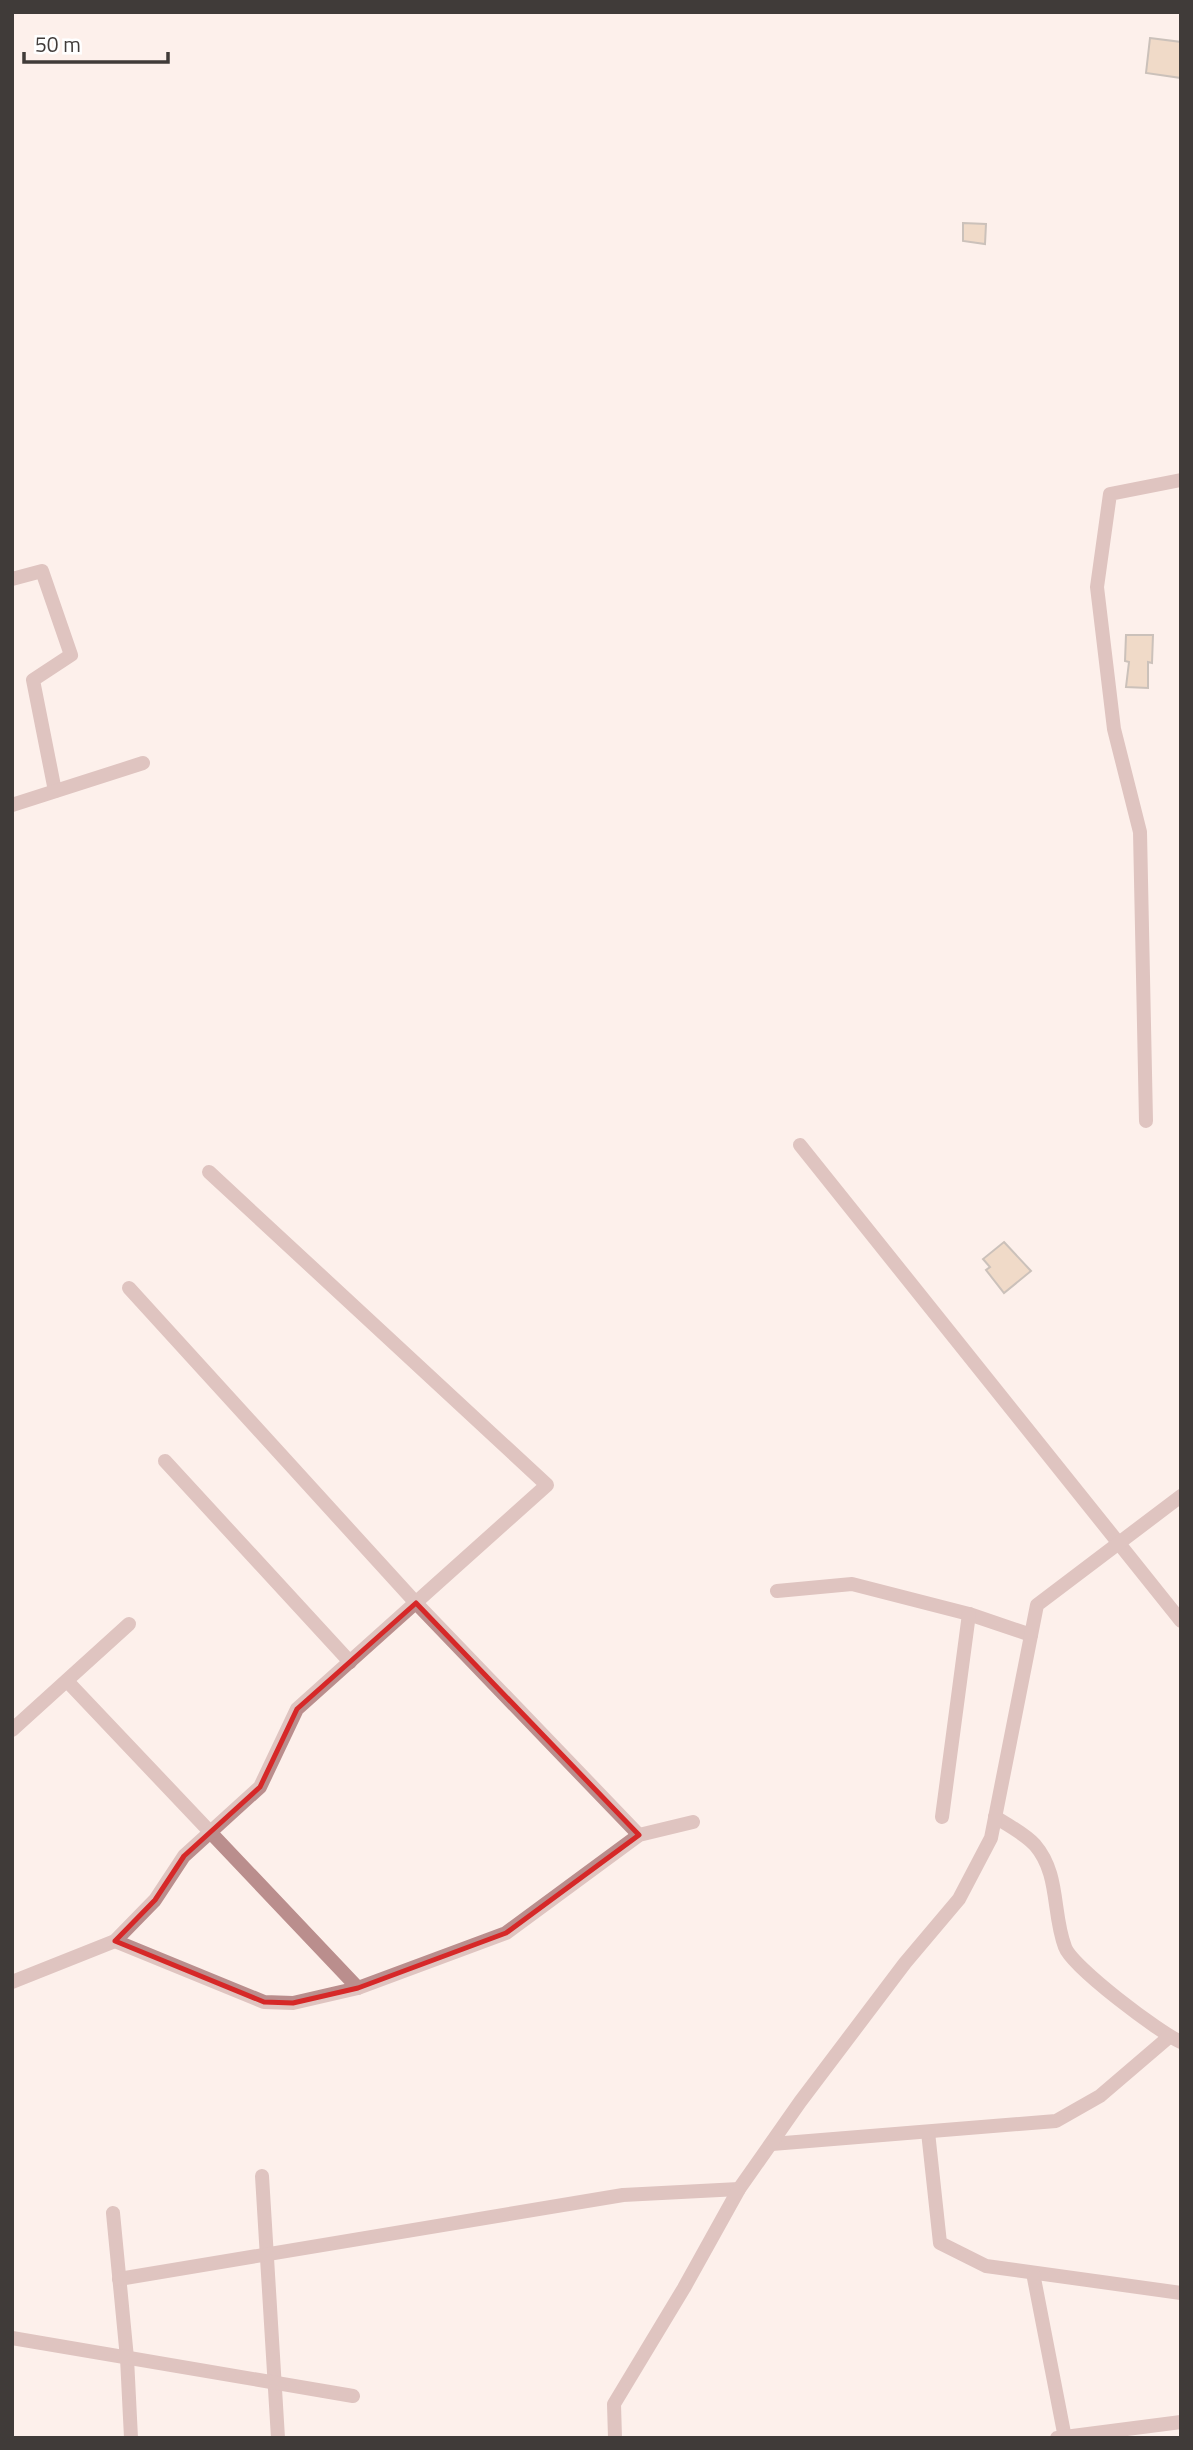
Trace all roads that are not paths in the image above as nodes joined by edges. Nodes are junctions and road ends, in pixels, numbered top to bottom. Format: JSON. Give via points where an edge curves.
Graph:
{"nodes":[{"id":1,"x":1181,"y":480,"type":"edge"},
{"id":2,"x":12,"y":579,"type":"edge"},
{"id":3,"x":143,"y":763,"type":"dead end"},
{"id":4,"x":55,"y":791,"type":"junction"},
{"id":5,"x":12,"y":805,"type":"edge"},
{"id":6,"x":1146,"y":1121,"type":"dead end"},
{"id":7,"x":800,"y":1145,"type":"dead end"},
{"id":8,"x":209,"y":1172,"type":"dead end"},
{"id":9,"x":129,"y":1288,"type":"dead end"},
{"id":10,"x":165,"y":1461,"type":"dead end"},
{"id":11,"x":1181,"y":1496,"type":"edge"},
{"id":12,"x":1119,"y":1543,"type":"junction"},
{"id":13,"x":777,"y":1591,"type":"dead end"},
{"id":14,"x":416,"y":1603,"type":"junction"},
{"id":15,"x":969,"y":1614,"type":"junction"},
{"id":16,"x":1181,"y":1621,"type":"edge"},
{"id":17,"x":129,"y":1624,"type":"dead end"},
{"id":18,"x":1031,"y":1635,"type":"junction"},
{"id":19,"x":350,"y":1662,"type":"junction"},
{"id":20,"x":67,"y":1681,"type":"junction"},
{"id":21,"x":12,"y":1730,"type":"edge"},
{"id":22,"x":942,"y":1817,"type":"dead end"},
{"id":23,"x":995,"y":1817,"type":"junction"},
{"id":24,"x":693,"y":1822,"type":"dead end"},
{"id":25,"x":210,"y":1832,"type":"junction"},
{"id":26,"x":639,"y":1835,"type":"junction"},
{"id":27,"x":115,"y":1941,"type":"junction"},
{"id":28,"x":12,"y":1982,"type":"edge"},
{"id":29,"x":358,"y":1988,"type":"junction"},
{"id":30,"x":1175,"y":2040,"type":"edge"},
{"id":31,"x":928,"y":2132,"type":"junction"},
{"id":32,"x":772,"y":2144,"type":"junction"},
{"id":33,"x":262,"y":2176,"type":"dead end"},
{"id":34,"x":739,"y":2189,"type":"junction"},
{"id":35,"x":113,"y":2213,"type":"dead end"},
{"id":36,"x":267,"y":2254,"type":"junction"},
{"id":37,"x":1033,"y":2273,"type":"junction"},
{"id":38,"x":119,"y":2278,"type":"junction"},
{"id":39,"x":1181,"y":2293,"type":"edge"},
{"id":40,"x":12,"y":2338,"type":"edge"},
{"id":41,"x":127,"y":2358,"type":"junction"},
{"id":42,"x":275,"y":2383,"type":"junction"},
{"id":43,"x":353,"y":2396,"type":"dead end"},
{"id":44,"x":1181,"y":2422,"type":"edge"},
{"id":45,"x":1062,"y":2437,"type":"edge"},
{"id":46,"x":131,"y":2438,"type":"edge"},
{"id":47,"x":278,"y":2438,"type":"edge"},
{"id":48,"x":615,"y":2438,"type":"edge"}],
"edges":[{"from":1,"to":6,"type":"street","via":[[1110,494],[1097,587],[1114,729],[1140,832]]},
{"from":2,"to":4,"type":"street","via":[[42,571],[71,655],[33,680]]},
{"from":3,"to":4,"type":"street"},
{"from":4,"to":5,"type":"street"},
{"from":7,"to":12,"type":"street"},
{"from":8,"to":14,"type":"street","via":[[547,1485]]},
{"from":9,"to":14,"type":"street"},
{"from":10,"to":19,"type":"street"},
{"from":11,"to":12,"type":"street"},
{"from":12,"to":16,"type":"street"},
{"from":12,"to":18,"type":"street","via":[[1037,1605]]},
{"from":13,"to":15,"type":"street","via":[[852,1584]]},
{"from":14,"to":19,"type":"street"},
{"from":14,"to":26,"type":"street"},
{"from":15,"to":18,"type":"street"},
{"from":15,"to":22,"type":"street"},
{"from":17,"to":20,"type":"street"},
{"from":18,"to":23,"type":"street"},
{"from":19,"to":25,"type":"street","via":[[297,1709],[260,1787]]},
{"from":20,"to":21,"type":"street"},
{"from":20,"to":25,"type":"street"},
{"from":23,"to":30,"type":"street","via":[[1034,1844],[1051,1872],[1065,1950],[1111,1993]]},
{"from":23,"to":32,"type":"street","via":[[991,1838],[959,1899],[905,1962]]},
{"from":24,"to":26,"type":"street"},
{"from":25,"to":27,"type":"street","via":[[184,1856],[155,1900]]},
{"from":25,"to":29,"type":"street"},
{"from":26,"to":29,"type":"street","via":[[506,1933]]},
{"from":27,"to":28,"type":"street"},
{"from":27,"to":29,"type":"street","via":[[264,2002],[293,2003]]},
{"from":30,"to":31,"type":"street","via":[[1100,2096],[1056,2121]]},
{"from":31,"to":32,"type":"street"},
{"from":31,"to":37,"type":"street","via":[[940,2243],[986,2266]]},
{"from":32,"to":34,"type":"street"},
{"from":33,"to":36,"type":"street"},
{"from":34,"to":36,"type":"street","via":[[624,2195]]},
{"from":34,"to":48,"type":"street","via":[[614,2404]]},
{"from":35,"to":38,"type":"street"},
{"from":36,"to":38,"type":"street"},
{"from":36,"to":42,"type":"street"},
{"from":37,"to":39,"type":"street"},
{"from":37,"to":45,"type":"street"},
{"from":38,"to":41,"type":"street"},
{"from":40,"to":41,"type":"street"},
{"from":41,"to":42,"type":"street"},
{"from":41,"to":46,"type":"street"},
{"from":42,"to":43,"type":"street"},
{"from":42,"to":47,"type":"street"},
{"from":44,"to":45,"type":"street"}]}
